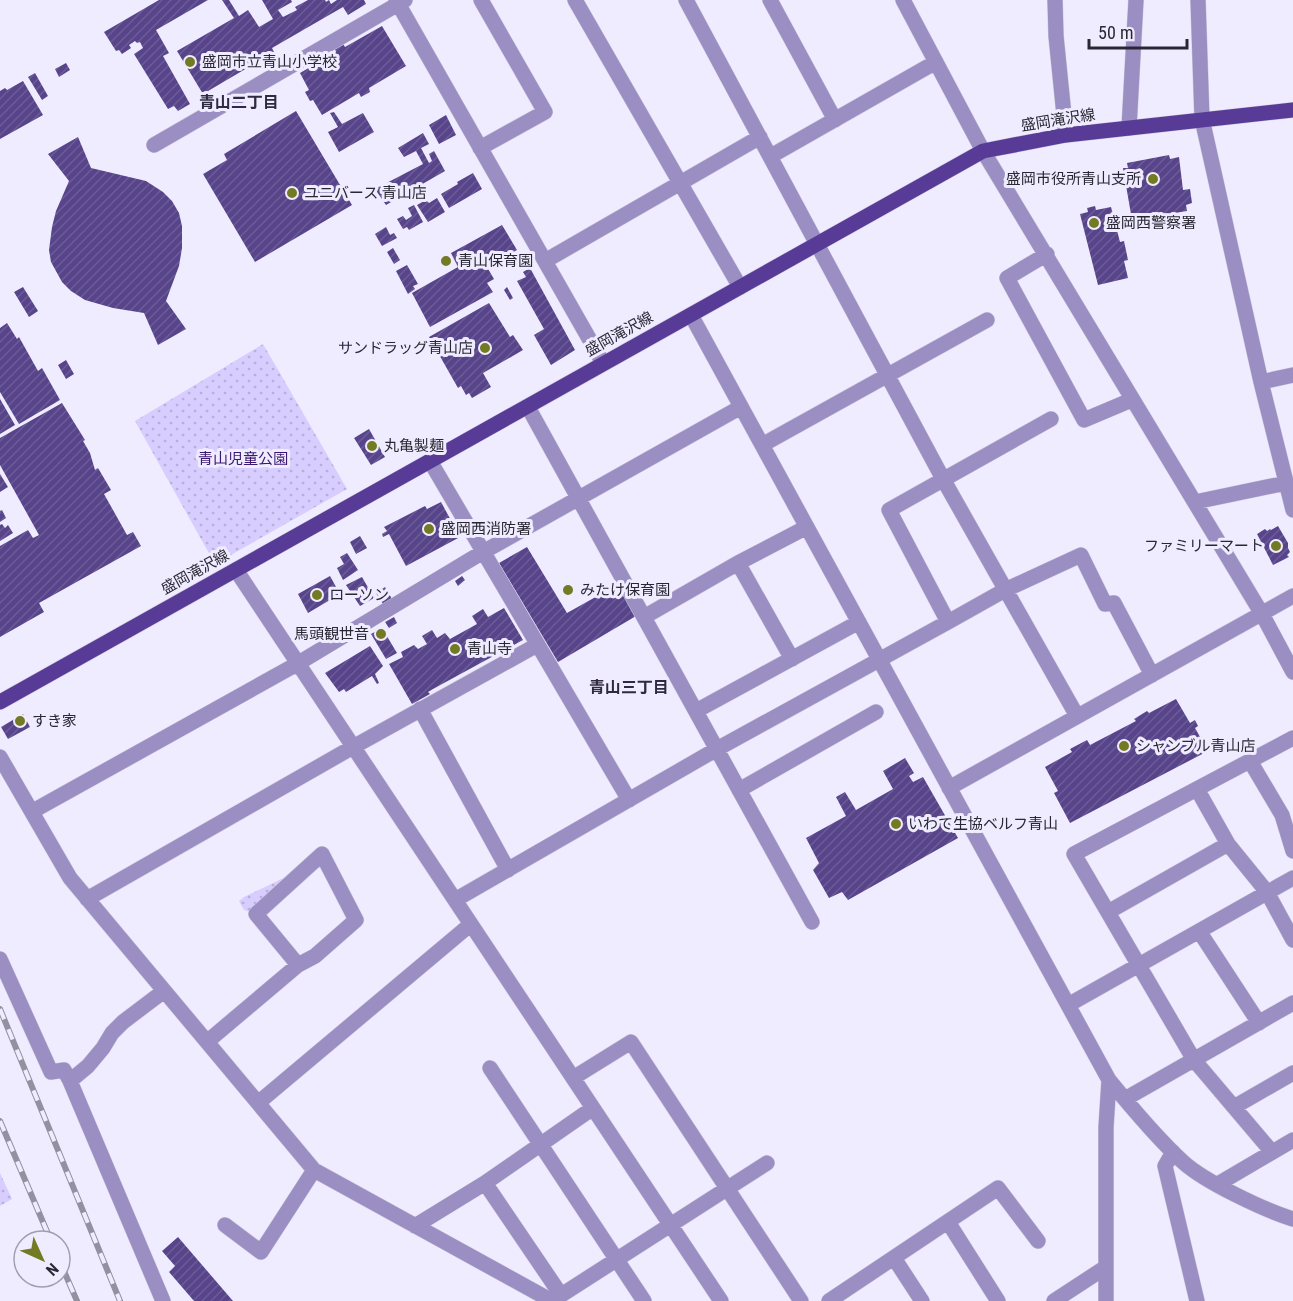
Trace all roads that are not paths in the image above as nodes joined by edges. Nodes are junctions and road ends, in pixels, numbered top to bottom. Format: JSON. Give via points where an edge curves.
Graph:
{"nodes":[{"id":1,"x":481,"y":0,"type":"edge"},
{"id":2,"x":575,"y":0,"type":"edge"},
{"id":3,"x":686,"y":0,"type":"edge"},
{"id":4,"x":770,"y":0,"type":"edge"},
{"id":5,"x":903,"y":0,"type":"edge"},
{"id":6,"x":1055,"y":0,"type":"edge"},
{"id":7,"x":1136,"y":0,"type":"edge"},
{"id":8,"x":1198,"y":0,"type":"edge"},
{"id":9,"x":400,"y":1,"type":"edge"},
{"id":10,"x":936,"y":62,"type":"junction"},
{"id":11,"x":1293,"y":110,"type":"edge"},
{"id":12,"x":1202,"y":119,"type":"junction"},
{"id":13,"x":834,"y":120,"type":"junction"},
{"id":14,"x":1129,"y":128,"type":"junction"},
{"id":15,"x":1066,"y":135,"type":"junction"},
{"id":16,"x":760,"y":137,"type":"junction"},
{"id":17,"x":154,"y":145,"type":"dead end"},
{"id":18,"x":480,"y":148,"type":"junction"},
{"id":19,"x":984,"y":151,"type":"junction"},
{"id":20,"x":771,"y":156,"type":"junction"},
{"id":21,"x":680,"y":183,"type":"junction"},
{"id":22,"x":818,"y":243,"type":"junction"},
{"id":23,"x":1047,"y":254,"type":"junction"},
{"id":24,"x":545,"y":261,"type":"junction"},
{"id":25,"x":740,"y":287,"type":"junction"},
{"id":26,"x":691,"y":315,"type":"junction"},
{"id":27,"x":987,"y":320,"type":"dead end"},
{"id":28,"x":603,"y":363,"type":"junction"},
{"id":29,"x":888,"y":375,"type":"junction"},
{"id":30,"x":1293,"y":375,"type":"edge"},
{"id":31,"x":1262,"y":382,"type":"junction"},
{"id":32,"x":1129,"y":401,"type":"dead end"},
{"id":33,"x":528,"y":407,"type":"junction"},
{"id":34,"x":741,"y":407,"type":"junction"},
{"id":35,"x":1051,"y":419,"type":"dead end"},
{"id":36,"x":762,"y":445,"type":"junction"},
{"id":37,"x":1286,"y":452,"type":"edge"},
{"id":38,"x":429,"y":461,"type":"junction"},
{"id":39,"x":943,"y":479,"type":"junction"},
{"id":40,"x":1286,"y":483,"type":"junction"},
{"id":41,"x":579,"y":498,"type":"junction"},
{"id":42,"x":1195,"y":502,"type":"junction"},
{"id":43,"x":1293,"y":510,"type":"edge"},
{"id":44,"x":807,"y":527,"type":"junction"},
{"id":45,"x":483,"y":552,"type":"junction"},
{"id":46,"x":738,"y":563,"type":"junction"},
{"id":47,"x":236,"y":570,"type":"junction"},
{"id":48,"x":1005,"y":590,"type":"junction"},
{"id":49,"x":1293,"y":596,"type":"edge"},
{"id":50,"x":1262,"y":614,"type":"junction"},
{"id":51,"x":644,"y":617,"type":"junction"},
{"id":52,"x":859,"y":622,"type":"junction"},
{"id":53,"x":948,"y":622,"type":"junction"},
{"id":54,"x":537,"y":645,"type":"junction"},
{"id":55,"x":792,"y":659,"type":"junction"},
{"id":56,"x":879,"y":659,"type":"junction"},
{"id":57,"x":297,"y":664,"type":"junction"},
{"id":58,"x":1293,"y":672,"type":"edge"},
{"id":59,"x":1152,"y":675,"type":"junction"},
{"id":60,"x":0,"y":702,"type":"edge"},
{"id":61,"x":420,"y":709,"type":"junction"},
{"id":62,"x":696,"y":711,"type":"junction"},
{"id":63,"x":876,"y":712,"type":"dead end"},
{"id":64,"x":1077,"y":716,"type":"junction"},
{"id":65,"x":1293,"y":738,"type":"edge"},
{"id":66,"x":353,"y":747,"type":"junction"},
{"id":67,"x":717,"y":749,"type":"junction"},
{"id":68,"x":0,"y":757,"type":"edge"},
{"id":69,"x":1250,"y":761,"type":"junction"},
{"id":70,"x":949,"y":788,"type":"junction"},
{"id":71,"x":1197,"y":789,"type":"junction"},
{"id":72,"x":739,"y":790,"type":"junction"},
{"id":73,"x":629,"y":800,"type":"junction"},
{"id":74,"x":33,"y":811,"type":"junction"},
{"id":75,"x":1228,"y":844,"type":"junction"},
{"id":76,"x":1293,"y":851,"type":"edge"},
{"id":77,"x":508,"y":870,"type":"junction"},
{"id":78,"x":1293,"y":878,"type":"edge"},
{"id":79,"x":1267,"y":892,"type":"junction"},
{"id":80,"x":87,"y":899,"type":"junction"},
{"id":81,"x":455,"y":900,"type":"junction"},
{"id":82,"x":1108,"y":912,"type":"junction"},
{"id":83,"x":812,"y":922,"type":"dead end"},
{"id":84,"x":471,"y":924,"type":"junction"},
{"id":85,"x":1199,"y":931,"type":"junction"},
{"id":86,"x":1293,"y":940,"type":"edge"},
{"id":87,"x":0,"y":959,"type":"edge"},
{"id":88,"x":298,"y":965,"type":"junction"},
{"id":89,"x":1138,"y":965,"type":"junction"},
{"id":90,"x":164,"y":991,"type":"junction"},
{"id":91,"x":1293,"y":1003,"type":"edge"},
{"id":92,"x":1068,"y":1005,"type":"junction"},
{"id":93,"x":1258,"y":1023,"type":"junction"},
{"id":94,"x":208,"y":1041,"type":"junction"},
{"id":95,"x":1194,"y":1060,"type":"junction"},
{"id":96,"x":490,"y":1068,"type":"dead end"},
{"id":97,"x":1293,"y":1073,"type":"edge"},
{"id":98,"x":573,"y":1078,"type":"junction"},
{"id":99,"x":1109,"y":1080,"type":"junction"},
{"id":100,"x":70,"y":1081,"type":"junction"},
{"id":101,"x":1125,"y":1099,"type":"junction"},
{"id":102,"x":258,"y":1103,"type":"junction"},
{"id":103,"x":1234,"y":1107,"type":"junction"},
{"id":104,"x":593,"y":1108,"type":"junction"},
{"id":105,"x":1293,"y":1140,"type":"edge"},
{"id":106,"x":541,"y":1145,"type":"junction"},
{"id":107,"x":1173,"y":1152,"type":"junction"},
{"id":108,"x":1272,"y":1152,"type":"junction"},
{"id":109,"x":767,"y":1163,"type":"dead end"},
{"id":110,"x":314,"y":1170,"type":"junction"},
{"id":111,"x":485,"y":1183,"type":"junction"},
{"id":112,"x":1218,"y":1184,"type":"junction"},
{"id":113,"x":728,"y":1189,"type":"junction"},
{"id":114,"x":1293,"y":1219,"type":"edge"},
{"id":115,"x":948,"y":1222,"type":"junction"},
{"id":116,"x":225,"y":1225,"type":"dead end"},
{"id":117,"x":671,"y":1225,"type":"junction"},
{"id":118,"x":415,"y":1226,"type":"junction"},
{"id":119,"x":1038,"y":1241,"type":"dead end"},
{"id":120,"x":616,"y":1258,"type":"junction"},
{"id":121,"x":894,"y":1258,"type":"junction"},
{"id":122,"x":1106,"y":1267,"type":"junction"},
{"id":123,"x":555,"y":1299,"type":"edge"},
{"id":124,"x":836,"y":1299,"type":"edge"},
{"id":125,"x":163,"y":1301,"type":"edge"},
{"id":126,"x":644,"y":1301,"type":"edge"},
{"id":127,"x":721,"y":1301,"type":"edge"},
{"id":128,"x":801,"y":1301,"type":"edge"},
{"id":129,"x":922,"y":1301,"type":"edge"},
{"id":130,"x":998,"y":1301,"type":"edge"},
{"id":131,"x":1054,"y":1301,"type":"edge"},
{"id":132,"x":1106,"y":1301,"type":"edge"},
{"id":133,"x":1197,"y":1301,"type":"edge"}],
"edges":[{"from":1,"to":18,"type":"street","via":[[545,112]]},
{"from":2,"to":21,"type":"street"},
{"from":3,"to":16,"type":"street"},
{"from":4,"to":13,"type":"street"},
{"from":5,"to":10,"type":"street"},
{"from":6,"to":15,"type":"street"},
{"from":7,"to":14,"type":"street"},
{"from":8,"to":12,"type":"street"},
{"from":9,"to":17,"type":"street"},
{"from":9,"to":18,"type":"street"},
{"from":10,"to":13,"type":"street"},
{"from":10,"to":19,"type":"street"},
{"from":11,"to":12,"type":"main road","name":"盛岡滝沢線"},
{"from":12,"to":14,"type":"main road","name":"盛岡滝沢線"},
{"from":12,"to":31,"type":"street"},
{"from":13,"to":20,"type":"street"},
{"from":14,"to":15,"type":"main road","name":"盛岡滝沢線"},
{"from":15,"to":19,"type":"main road","name":"盛岡滝沢線"},
{"from":16,"to":20,"type":"street"},
{"from":16,"to":21,"type":"street"},
{"from":18,"to":24,"type":"street"},
{"from":19,"to":22,"type":"main road","name":"盛岡滝沢線"},
{"from":19,"to":23,"type":"street"},
{"from":20,"to":22,"type":"street"},
{"from":21,"to":24,"type":"street"},
{"from":21,"to":25,"type":"street"},
{"from":22,"to":25,"type":"main road","name":"盛岡滝沢線"},
{"from":22,"to":29,"type":"street"},
{"from":23,"to":32,"type":"street","via":[[1007,278],[1084,420]]},
{"from":23,"to":42,"type":"street"},
{"from":24,"to":28,"type":"street"},
{"from":25,"to":26,"type":"main road","name":"盛岡滝沢線"},
{"from":26,"to":28,"type":"main road","name":"盛岡滝沢線"},
{"from":26,"to":34,"type":"street"},
{"from":27,"to":29,"type":"street"},
{"from":28,"to":33,"type":"main road","name":"盛岡滝沢線"},
{"from":29,"to":36,"type":"street"},
{"from":29,"to":39,"type":"street"},
{"from":30,"to":31,"type":"street"},
{"from":31,"to":37,"type":"street"},
{"from":33,"to":38,"type":"main road","name":"盛岡滝沢線"},
{"from":33,"to":41,"type":"street"},
{"from":34,"to":36,"type":"street"},
{"from":34,"to":41,"type":"street"},
{"from":35,"to":39,"type":"street"},
{"from":36,"to":44,"type":"street"},
{"from":37,"to":40,"type":"street"},
{"from":38,"to":45,"type":"street"},
{"from":38,"to":47,"type":"main road","name":"盛岡滝沢線"},
{"from":39,"to":48,"type":"street"},
{"from":39,"to":53,"type":"street","via":[[889,510]]},
{"from":40,"to":42,"type":"street"},
{"from":40,"to":43,"type":"street"},
{"from":41,"to":45,"type":"street"},
{"from":41,"to":51,"type":"street"},
{"from":42,"to":50,"type":"street"},
{"from":44,"to":46,"type":"street"},
{"from":44,"to":52,"type":"street"},
{"from":45,"to":54,"type":"street"},
{"from":45,"to":57,"type":"street"},
{"from":46,"to":51,"type":"street"},
{"from":46,"to":55,"type":"street"},
{"from":47,"to":57,"type":"street"},
{"from":47,"to":60,"type":"main road","name":"盛岡滝沢線"},
{"from":48,"to":53,"type":"street"},
{"from":48,"to":59,"type":"street","via":[[1081,555],[1106,604],[1114,603]]},
{"from":48,"to":64,"type":"street"},
{"from":49,"to":50,"type":"street"},
{"from":50,"to":58,"type":"street"},
{"from":50,"to":59,"type":"street"},
{"from":51,"to":62,"type":"street"},
{"from":52,"to":55,"type":"street"},
{"from":52,"to":56,"type":"street"},
{"from":53,"to":56,"type":"street"},
{"from":54,"to":61,"type":"street"},
{"from":54,"to":73,"type":"street"},
{"from":55,"to":62,"type":"street"},
{"from":56,"to":67,"type":"street"},
{"from":56,"to":70,"type":"street"},
{"from":57,"to":66,"type":"street"},
{"from":57,"to":74,"type":"street"},
{"from":59,"to":64,"type":"street"},
{"from":61,"to":66,"type":"street"},
{"from":61,"to":77,"type":"street"},
{"from":62,"to":67,"type":"street"},
{"from":63,"to":72,"type":"street"},
{"from":64,"to":70,"type":"street"},
{"from":65,"to":69,"type":"street"},
{"from":66,"to":80,"type":"street"},
{"from":66,"to":81,"type":"street"},
{"from":67,"to":72,"type":"street"},
{"from":67,"to":73,"type":"street"},
{"from":68,"to":74,"type":"street"},
{"from":69,"to":71,"type":"street"},
{"from":69,"to":76,"type":"street","via":[[1282,815]]},
{"from":70,"to":92,"type":"street"},
{"from":71,"to":75,"type":"street"},
{"from":71,"to":82,"type":"street","via":[[1074,854]]},
{"from":72,"to":83,"type":"street"},
{"from":73,"to":77,"type":"street"},
{"from":74,"to":80,"type":"street","via":[[70,878]]},
{"from":75,"to":79,"type":"street"},
{"from":75,"to":82,"type":"street"},
{"from":77,"to":81,"type":"street"},
{"from":78,"to":79,"type":"street"},
{"from":79,"to":85,"type":"street"},
{"from":79,"to":86,"type":"street"},
{"from":80,"to":90,"type":"street"},
{"from":81,"to":84,"type":"street"},
{"from":82,"to":89,"type":"street"},
{"from":84,"to":98,"type":"street"},
{"from":84,"to":102,"type":"street"},
{"from":85,"to":89,"type":"street"},
{"from":85,"to":93,"type":"street"},
{"from":87,"to":100,"type":"street","via":[[51,1072],[64,1071]]},
{"from":88,"to":88,"type":"street","via":[[256,914],[322,854],[356,920],[315,956]]},
{"from":88,"to":94,"type":"street"},
{"from":89,"to":92,"type":"street"},
{"from":89,"to":95,"type":"street"},
{"from":90,"to":94,"type":"street"},
{"from":90,"to":100,"type":"street","via":[[123,1022],[88,1066]]},
{"from":91,"to":93,"type":"street"},
{"from":92,"to":99,"type":"street"},
{"from":93,"to":95,"type":"street"},
{"from":94,"to":102,"type":"street"},
{"from":95,"to":101,"type":"street"},
{"from":95,"to":103,"type":"street"},
{"from":96,"to":106,"type":"street"},
{"from":97,"to":103,"type":"street"},
{"from":98,"to":104,"type":"street"},
{"from":98,"to":113,"type":"street","via":[[631,1042]]},
{"from":99,"to":101,"type":"street"},
{"from":99,"to":122,"type":"street"},
{"from":100,"to":125,"type":"street"},
{"from":101,"to":107,"type":"street"},
{"from":102,"to":110,"type":"street"},
{"from":103,"to":108,"type":"street"},
{"from":104,"to":106,"type":"street"},
{"from":104,"to":117,"type":"street"},
{"from":105,"to":108,"type":"street"},
{"from":106,"to":111,"type":"street"},
{"from":106,"to":120,"type":"street"},
{"from":107,"to":112,"type":"street"},
{"from":107,"to":133,"type":"street","via":[[1165,1166]]},
{"from":108,"to":112,"type":"street"},
{"from":109,"to":113,"type":"street"},
{"from":110,"to":116,"type":"street","via":[[261,1252]]},
{"from":110,"to":118,"type":"street"},
{"from":111,"to":118,"type":"street"},
{"from":111,"to":123,"type":"street"},
{"from":112,"to":114,"type":"street"},
{"from":113,"to":117,"type":"street"},
{"from":113,"to":128,"type":"street"},
{"from":115,"to":119,"type":"street","via":[[998,1188]]},
{"from":115,"to":121,"type":"street"},
{"from":115,"to":130,"type":"street"},
{"from":117,"to":120,"type":"street"},
{"from":117,"to":127,"type":"street"},
{"from":118,"to":123,"type":"street"},
{"from":120,"to":123,"type":"street"},
{"from":120,"to":126,"type":"street"},
{"from":121,"to":124,"type":"street"},
{"from":121,"to":129,"type":"street"},
{"from":122,"to":131,"type":"street"},
{"from":122,"to":132,"type":"street"}]}
